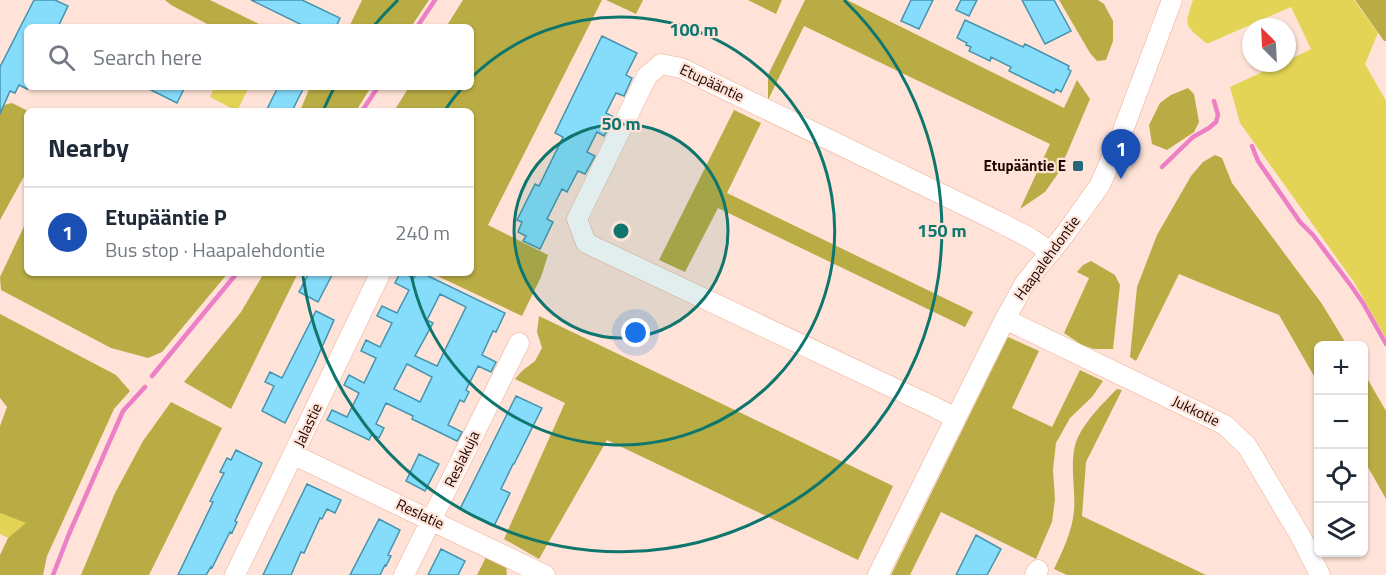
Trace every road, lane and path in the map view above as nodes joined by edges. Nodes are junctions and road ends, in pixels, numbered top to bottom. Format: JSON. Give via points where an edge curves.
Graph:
{"nodes":[{"id":1,"x":1172,"y":0,"type":"edge"},
{"id":2,"x":1051,"y":252,"type":"junction"},
{"id":3,"x":379,"y":276,"type":"edge"},
{"id":4,"x":1005,"y":320,"type":"junction"},
{"id":5,"x":519,"y":343,"type":"dead end"},
{"id":6,"x":956,"y":418,"type":"junction"},
{"id":7,"x":294,"y":455,"type":"junction"},
{"id":8,"x":432,"y":520,"type":"junction"},
{"id":9,"x":235,"y":575,"type":"edge"},
{"id":10,"x":404,"y":575,"type":"edge"},
{"id":11,"x":545,"y":575,"type":"edge"},
{"id":12,"x":878,"y":575,"type":"edge"},
{"id":13,"x":1320,"y":575,"type":"edge"}],
"edges":[{"from":1,"to":2,"type":"street","name":"Haapalehdontie","via":[[1100,185]]},
{"from":2,"to":4,"type":"street","name":"Haapalehdontie","via":[[1025,283]]},
{"from":2,"to":6,"type":"street","name":"Etupääntie","via":[[999,222],[681,68],[661,64],[647,76],[578,219],[586,243]]},
{"from":3,"to":7,"type":"street","name":"Jalastie"},
{"from":4,"to":6,"type":"street","name":"Haapalehdontie"},
{"from":4,"to":13,"type":"street","name":"Jukkotie","via":[[1225,425],[1247,446]]},
{"from":5,"to":8,"type":"street","name":"Reslakuja"},
{"from":6,"to":12,"type":"street","name":"Haapalehdontie"},
{"from":7,"to":8,"type":"street","name":"Reslatie"},
{"from":7,"to":9,"type":"street","name":"Jalastie"},
{"from":8,"to":10,"type":"street","name":"Reslakuja"},
{"from":8,"to":11,"type":"street","name":"Reslatie"}]}
